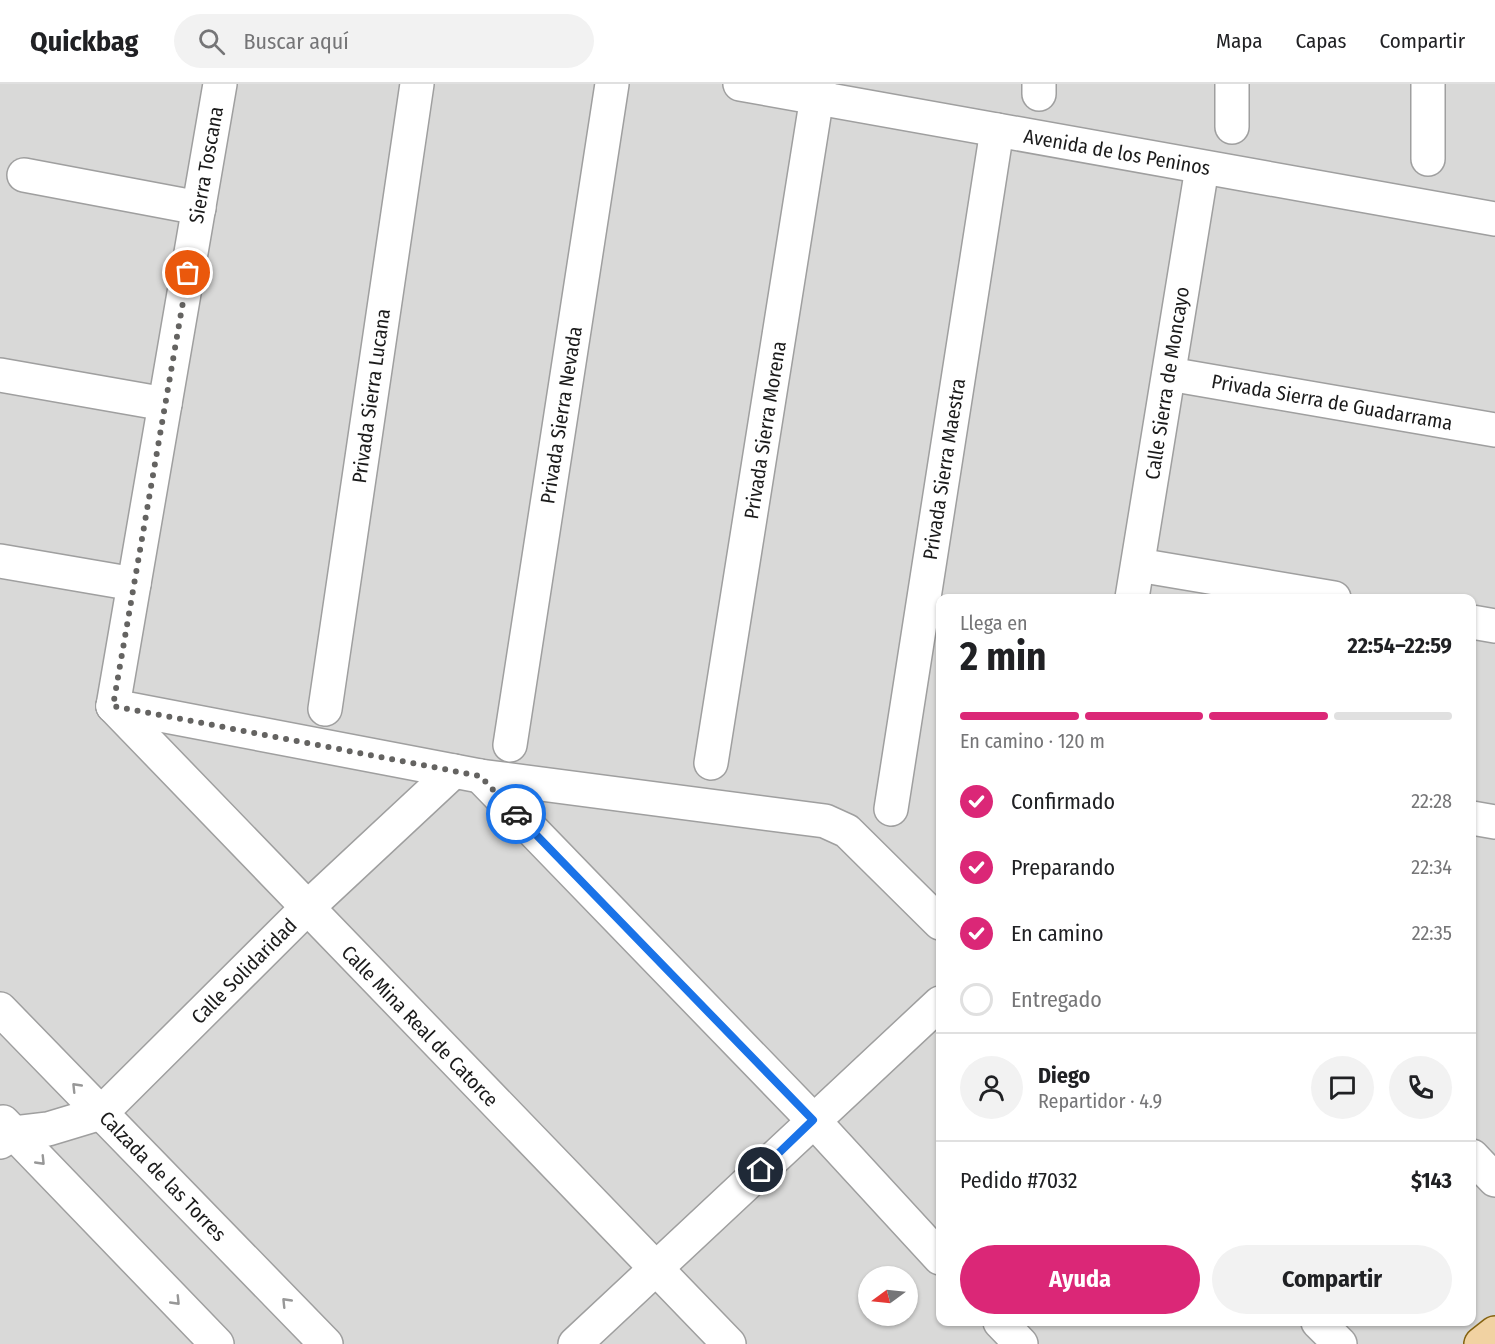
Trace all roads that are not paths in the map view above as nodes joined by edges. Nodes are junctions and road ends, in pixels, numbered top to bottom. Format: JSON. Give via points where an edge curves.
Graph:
{"nodes":[{"id":1,"x":220,"y":84,"type":"edge"},
{"id":2,"x":417,"y":84,"type":"edge"},
{"id":3,"x":612,"y":84,"type":"edge"},
{"id":4,"x":740,"y":84,"type":"edge"},
{"id":5,"x":1232,"y":84,"type":"edge"},
{"id":6,"x":1428,"y":84,"type":"edge"},
{"id":7,"x":819,"y":90,"type":"edge"},
{"id":8,"x":1232,"y":127,"type":"dead end"},
{"id":9,"x":996,"y":130,"type":"junction"},
{"id":10,"x":1428,"y":159,"type":"dead end"},
{"id":11,"x":1202,"y":168,"type":"junction"},
{"id":12,"x":24,"y":175,"type":"dead end"},
{"id":13,"x":199,"y":208,"type":"junction"},
{"id":14,"x":1495,"y":219,"type":"edge"},
{"id":15,"x":1169,"y":374,"type":"junction"},
{"id":16,"x":0,"y":375,"type":"edge"},
{"id":17,"x":165,"y":404,"type":"junction"},
{"id":18,"x":1495,"y":430,"type":"edge"},
{"id":19,"x":0,"y":561,"type":"edge"},
{"id":20,"x":1138,"y":565,"type":"junction"},
{"id":21,"x":134,"y":584,"type":"junction"},
{"id":22,"x":1133,"y":594,"type":"edge"},
{"id":23,"x":1310,"y":594,"type":"edge"},
{"id":24,"x":1476,"y":623,"type":"edge"},
{"id":25,"x":1495,"y":626,"type":"edge"},
{"id":26,"x":113,"y":706,"type":"junction"},
{"id":27,"x":325,"y":709,"type":"dead end"},
{"id":28,"x":510,"y":746,"type":"dead end"},
{"id":29,"x":711,"y":763,"type":"dead end"},
{"id":30,"x":467,"y":773,"type":"junction"},
{"id":31,"x":891,"y":809,"type":"dead end"},
{"id":32,"x":1476,"y":819,"type":"edge"},
{"id":33,"x":1495,"y":822,"type":"edge"},
{"id":34,"x":306,"y":909,"type":"junction"},
{"id":35,"x":936,"y":919,"type":"edge"},
{"id":36,"x":936,"y":1007,"type":"edge"},
{"id":37,"x":0,"y":1009,"type":"edge"},
{"id":38,"x":101,"y":1113,"type":"junction"},
{"id":39,"x":813,"y":1120,"type":"junction"},
{"id":40,"x":5,"y":1131,"type":"edge"},
{"id":41,"x":1476,"y":1160,"type":"edge"},
{"id":42,"x":1495,"y":1180,"type":"edge"},
{"id":43,"x":936,"y":1254,"type":"edge"},
{"id":44,"x":656,"y":1268,"type":"junction"},
{"id":45,"x":1004,"y":1326,"type":"edge"},
{"id":46,"x":1322,"y":1326,"type":"edge"},
{"id":47,"x":1495,"y":1333,"type":"edge"},
{"id":48,"x":217,"y":1344,"type":"edge"},
{"id":49,"x":326,"y":1344,"type":"edge"},
{"id":50,"x":575,"y":1344,"type":"edge"},
{"id":51,"x":729,"y":1344,"type":"edge"},
{"id":52,"x":1021,"y":1344,"type":"edge"},
{"id":53,"x":1340,"y":1344,"type":"edge"},
{"id":54,"x":1481,"y":1344,"type":"edge"}],
"edges":[{"from":1,"to":13,"type":"street","name":"Sierra Toscana"},
{"from":2,"to":27,"type":"street","name":"Privada Sierra Lucana"},
{"from":3,"to":28,"type":"street","name":"Privada Sierra Nevada"},
{"from":4,"to":7,"type":"street","name":"Avenida de los Peninos"},
{"from":5,"to":8,"type":"street"},
{"from":6,"to":10,"type":"street"},
{"from":7,"to":9,"type":"street","name":"Avenida de los Peninos"},
{"from":7,"to":29,"type":"street","name":"Privada Sierra Morena"},
{"from":9,"to":11,"type":"street","name":"Avenida de los Peninos"},
{"from":9,"to":31,"type":"street","name":"Privada Sierra Maestra"},
{"from":11,"to":14,"type":"street","name":"Avenida de los Peninos"},
{"from":11,"to":15,"type":"street","name":"Calle Sierra de Moncayo"},
{"from":12,"to":13,"type":"street"},
{"from":13,"to":17,"type":"street","name":"Sierra Toscana"},
{"from":15,"to":18,"type":"street","name":"Privada Sierra de Guadarrama"},
{"from":15,"to":20,"type":"street","name":"Calle Sierra de Moncayo"},
{"from":16,"to":17,"type":"street"},
{"from":17,"to":21,"type":"street","name":"Sierra Toscana"},
{"from":19,"to":21,"type":"street"},
{"from":20,"to":22,"type":"street","name":"Calle Sierra de Moncayo"},
{"from":20,"to":23,"type":"street"},
{"from":21,"to":26,"type":"street","name":"Sierra Toscana"},
{"from":24,"to":25,"type":"street"},
{"from":26,"to":30,"type":"street"},
{"from":26,"to":34,"type":"street","name":"Calle Mina Real de Catorce"},
{"from":30,"to":34,"type":"street","name":"Calle Solidaridad"},
{"from":30,"to":35,"type":"street","via":[[825,821],[847,831]]},
{"from":30,"to":39,"type":"street"},
{"from":32,"to":33,"type":"street"},
{"from":34,"to":38,"type":"street","name":"Calle Solidaridad"},
{"from":34,"to":44,"type":"street","name":"Calle Mina Real de Catorce"},
{"from":36,"to":39,"type":"street"},
{"from":38,"to":37,"type":"street","name":"Calzada de las Torres","one_way":true},
{"from":38,"to":40,"type":"street","name":"Calle Solidaridad","via":[[48,1129]]},
{"from":49,"to":38,"type":"street","name":"Calzada de las Torres","one_way":true},
{"from":39,"to":43,"type":"street"},
{"from":39,"to":44,"type":"street"},
{"from":40,"to":48,"type":"street","one_way":true},
{"from":41,"to":42,"type":"street"},
{"from":44,"to":50,"type":"street"},
{"from":44,"to":51,"type":"street","name":"Calle Mina Real de Catorce"},
{"from":45,"to":52,"type":"street"},
{"from":46,"to":53,"type":"street"},
{"from":47,"to":54,"type":"main road"}]}
